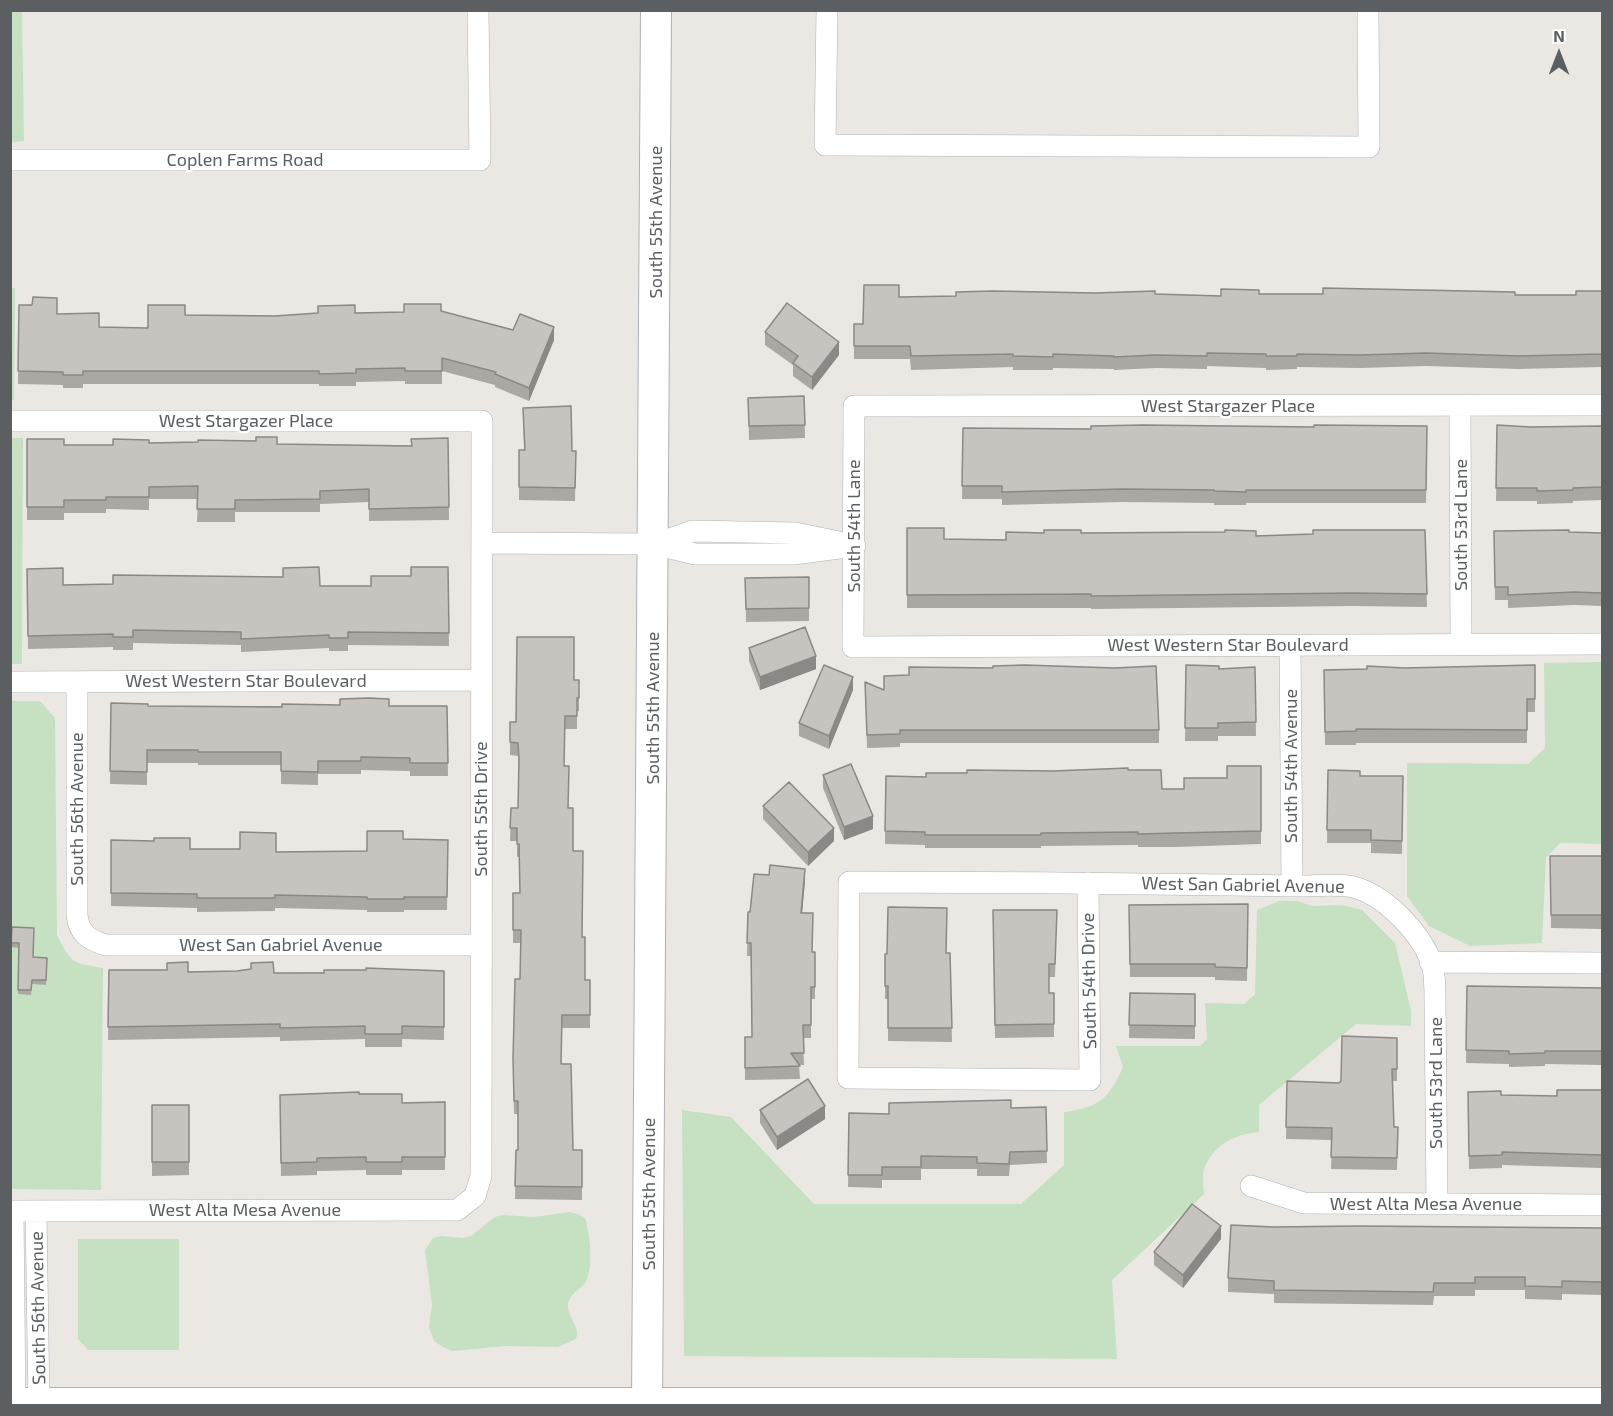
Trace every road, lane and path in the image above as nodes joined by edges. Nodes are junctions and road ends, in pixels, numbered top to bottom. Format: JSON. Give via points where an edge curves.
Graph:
{"nodes":[{"id":1,"x":478,"y":10,"type":"edge"},
{"id":2,"x":656,"y":10,"type":"edge"},
{"id":3,"x":827,"y":10,"type":"edge"},
{"id":4,"x":1368,"y":10,"type":"edge"},
{"id":5,"x":10,"y":160,"type":"edge"},
{"id":6,"x":1602,"y":405,"type":"edge"},
{"id":7,"x":854,"y":406,"type":"joint"},
{"id":8,"x":1460,"y":406,"type":"junction"},
{"id":9,"x":10,"y":421,"type":"edge"},
{"id":10,"x":482,"y":421,"type":"joint"},
{"id":11,"x":483,"y":543,"type":"junction"},
{"id":12,"x":654,"y":544,"type":"junction"},
{"id":13,"x":855,"y":546,"type":"junction"},
{"id":14,"x":1461,"y":644,"type":"junction"},
{"id":15,"x":1602,"y":644,"type":"edge"},
{"id":16,"x":1290,"y":645,"type":"junction"},
{"id":17,"x":853,"y":647,"type":"joint"},
{"id":18,"x":482,"y":680,"type":"junction"},
{"id":19,"x":10,"y":682,"type":"edge"},
{"id":20,"x":77,"y":682,"type":"junction"},
{"id":21,"x":1088,"y":883,"type":"junction"},
{"id":22,"x":1292,"y":886,"type":"junction"},
{"id":23,"x":84,"y":935,"type":"joint"},
{"id":24,"x":481,"y":945,"type":"junction"},
{"id":25,"x":1430,"y":962,"type":"junction"},
{"id":26,"x":1602,"y":963,"type":"edge"},
{"id":27,"x":1090,"y":1080,"type":"joint"},
{"id":28,"x":1251,"y":1186,"type":"dead end"},
{"id":29,"x":475,"y":1196,"type":"joint"},
{"id":30,"x":1437,"y":1204,"type":"junction"},
{"id":31,"x":1602,"y":1205,"type":"edge"},
{"id":32,"x":12,"y":1211,"type":"edge"},
{"id":33,"x":36,"y":1211,"type":"junction"},
{"id":34,"x":1602,"y":1403,"type":"edge"},
{"id":35,"x":24,"y":1404,"type":"edge"},
{"id":36,"x":647,"y":1404,"type":"edge"},
{"id":37,"x":1230,"y":1404,"type":"edge"}],
"edges":[{"from":1,"to":5,"type":"street","name":"Coplen Farms Road","via":[[480,160]]},
{"from":2,"to":12,"type":"main road","name":"South 55th Avenue"},
{"from":3,"to":4,"type":"street","via":[[825,145],[1369,147]]},
{"from":6,"to":8,"type":"street","name":"West Stargazer Place"},
{"from":7,"to":8,"type":"street","name":"West Stargazer Place"},
{"from":7,"to":13,"type":"street","name":"South 54th Lane"},
{"from":8,"to":14,"type":"street","name":"South 53rd Lane"},
{"from":9,"to":10,"type":"street","name":"West Stargazer Place"},
{"from":10,"to":11,"type":"street","name":"South 55th Drive"},
{"from":11,"to":12,"type":"street"},
{"from":11,"to":18,"type":"street","name":"South 55th Drive"},
{"from":12,"to":13,"type":"street","via":[[693,531],[795,533]]},
{"from":12,"to":36,"type":"main road","name":"South 55th Avenue"},
{"from":13,"to":17,"type":"street","name":"South 54th Lane"},
{"from":14,"to":15,"type":"street","name":"West Western Star Boulevard"},
{"from":14,"to":16,"type":"street","name":"West Western Star Boulevard"},
{"from":16,"to":17,"type":"street","name":"West Western Star Boulevard"},
{"from":16,"to":22,"type":"street","name":"South 54th Avenue"},
{"from":18,"to":20,"type":"street","name":"West Western Star Boulevard"},
{"from":18,"to":24,"type":"street","name":"South 55th Drive"},
{"from":19,"to":20,"type":"street","name":"West Western Star Boulevard"},
{"from":20,"to":23,"type":"street","name":"South 56th Avenue","via":[[77,915]]},
{"from":21,"to":22,"type":"street","name":"West San Gabriel Avenue"},
{"from":21,"to":27,"type":"street","name":"South 54th Drive"},
{"from":21,"to":27,"type":"street","name":"West San Gabriel Avenue","via":[[849,882],[848,1078]]},
{"from":22,"to":25,"type":"street","name":"West San Gabriel Avenue","via":[[1346,885],[1372,895],[1406,922]]},
{"from":23,"to":24,"type":"street","name":"West San Gabriel Avenue","via":[[106,945]]},
{"from":24,"to":29,"type":"street","name":"South 55th Drive","via":[[481,1176]]},
{"from":25,"to":26,"type":"street"},
{"from":25,"to":30,"type":"street","name":"South 53rd Lane","via":[[1436,1000]]},
{"from":28,"to":30,"type":"street","name":"West Alta Mesa Avenue","via":[[1304,1203]]},
{"from":29,"to":33,"type":"street","name":"West Alta Mesa Avenue","via":[[457,1210]]},
{"from":30,"to":31,"type":"street","name":"West Alta Mesa Avenue"},
{"from":32,"to":33,"type":"street","name":"West Alta Mesa Avenue"},
{"from":32,"to":35,"type":"street","name":"South 56th Avenue"},
{"from":33,"to":35,"type":"street","name":"South 56th Avenue"},
{"from":34,"to":37,"type":"main road"},
{"from":35,"to":36,"type":"main road"},
{"from":36,"to":37,"type":"main road"}]}
